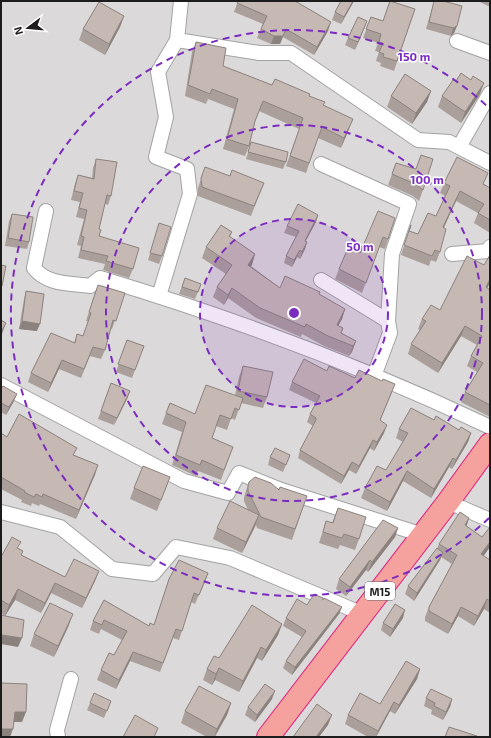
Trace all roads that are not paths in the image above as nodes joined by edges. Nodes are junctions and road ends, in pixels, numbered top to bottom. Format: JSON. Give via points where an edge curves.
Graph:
{"nodes":[{"id":1,"x":181,"y":1,"type":"edge"},
{"id":2,"x":177,"y":40,"type":"junction"},
{"id":3,"x":457,"y":41,"type":"dead end"},
{"id":4,"x":490,"y":53,"type":"edge"},
{"id":5,"x":490,"y":94,"type":"edge"},
{"id":6,"x":459,"y":147,"type":"junction"},
{"id":7,"x":490,"y":163,"type":"edge"},
{"id":8,"x":321,"y":164,"type":"dead end"},
{"id":9,"x":46,"y":211,"type":"dead end"},
{"id":10,"x":490,"y":247,"type":"edge"},
{"id":11,"x":452,"y":254,"type":"dead end"},
{"id":12,"x":321,"y":280,"type":"dead end"},
{"id":13,"x":159,"y":296,"type":"junction"},
{"id":14,"x":388,"y":321,"type":"junction"},
{"id":15,"x":374,"y":376,"type":"junction"},
{"id":16,"x":1,"y":385,"type":"edge"},
{"id":17,"x":490,"y":427,"type":"edge"},
{"id":18,"x":490,"y":444,"type":"edge"},
{"id":19,"x":448,"y":502,"type":"junction"},
{"id":20,"x":1,"y":512,"type":"edge"},
{"id":21,"x":490,"y":520,"type":"edge"},
{"id":22,"x":423,"y":535,"type":"junction"},
{"id":23,"x":363,"y":614,"type":"junction"},
{"id":24,"x":71,"y":679,"type":"dead end"},
{"id":25,"x":58,"y":737,"type":"edge"},
{"id":26,"x":268,"y":737,"type":"edge"}],
"edges":[{"from":1,"to":2,"type":"street"},
{"from":2,"to":6,"type":"street","via":[[259,54],[291,53],[418,140],[449,142]]},
{"from":2,"to":13,"type":"street","via":[[158,72],[166,117],[156,157],[187,169],[190,194]]},
{"from":3,"to":4,"type":"street"},
{"from":5,"to":6,"type":"street"},
{"from":6,"to":7,"type":"street"},
{"from":8,"to":14,"type":"street","via":[[409,204],[392,254]]},
{"from":9,"to":13,"type":"street","via":[[34,268],[40,276],[49,280],[90,286],[100,278]]},
{"from":10,"to":11,"type":"street","via":[[488,251]]},
{"from":12,"to":14,"type":"street"},
{"from":13,"to":15,"type":"street","via":[[325,355]]},
{"from":14,"to":15,"type":"street","via":[[390,333]]},
{"from":15,"to":17,"type":"street","via":[[427,397]]},
{"from":16,"to":22,"type":"street","via":[[184,481],[228,493],[239,473],[281,490]]},
{"from":18,"to":19,"type":"highway","number":"M15"},
{"from":19,"to":21,"type":"street"},
{"from":19,"to":22,"type":"highway","number":"M15"},
{"from":20,"to":23,"type":"street","via":[[60,527],[112,569],[153,574],[176,548],[230,558]]},
{"from":22,"to":23,"type":"highway","number":"M15"},
{"from":23,"to":26,"type":"highway","number":"M15"},
{"from":24,"to":25,"type":"street","via":[[57,730]]}]}
